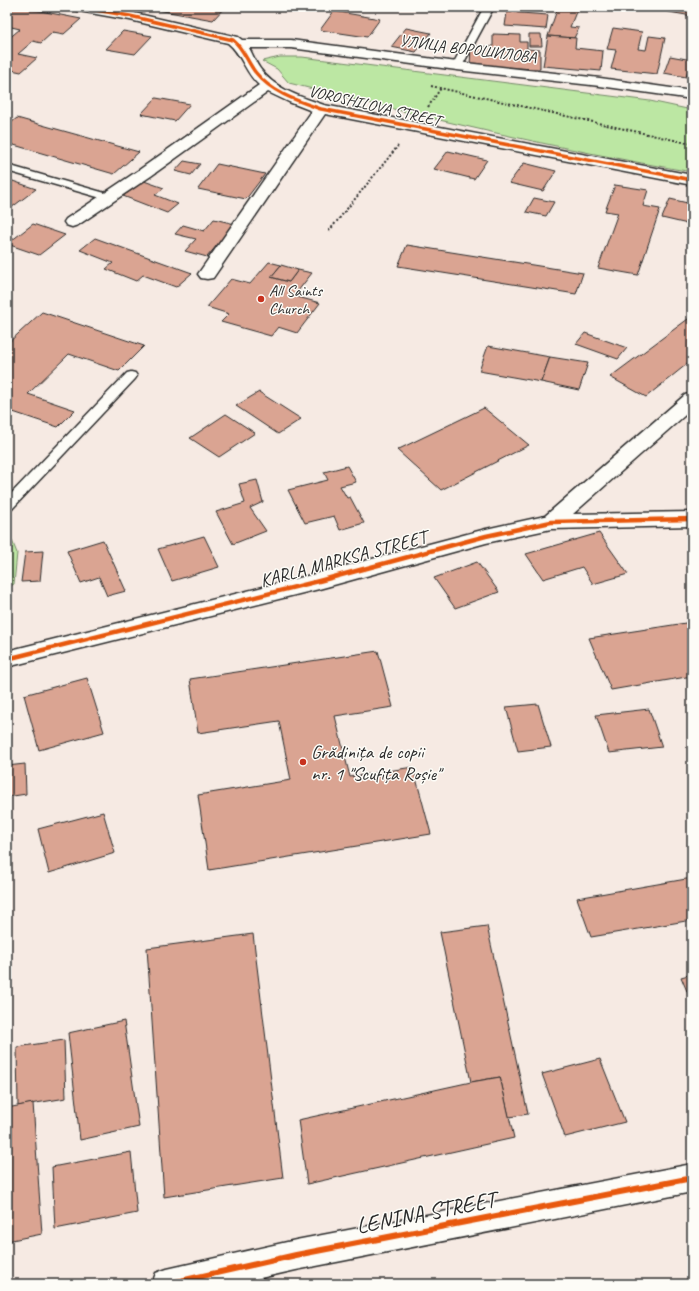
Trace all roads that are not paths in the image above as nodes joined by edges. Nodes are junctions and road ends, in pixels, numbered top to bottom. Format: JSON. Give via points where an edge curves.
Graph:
{"nodes":[{"id":1,"x":79,"y":7,"type":"edge"},
{"id":2,"x":489,"y":7,"type":"edge"},
{"id":3,"x":239,"y":44,"type":"junction"},
{"id":4,"x":457,"y":66,"type":"junction"},
{"id":5,"x":268,"y":85,"type":"junction"},
{"id":6,"x":692,"y":95,"type":"edge"},
{"id":7,"x":321,"y":109,"type":"junction"},
{"id":8,"x":8,"y":168,"type":"dead end"},
{"id":9,"x":692,"y":180,"type":"edge"},
{"id":10,"x":108,"y":197,"type":"junction"},
{"id":11,"x":72,"y":222,"type":"dead end"},
{"id":12,"x":206,"y":274,"type":"dead end"},
{"id":13,"x":131,"y":376,"type":"dead end"},
{"id":14,"x":692,"y":399,"type":"edge"},
{"id":15,"x":7,"y":506,"type":"edge"},
{"id":16,"x":692,"y":519,"type":"edge"},
{"id":17,"x":551,"y":522,"type":"junction"},
{"id":18,"x":7,"y":659,"type":"edge"},
{"id":19,"x":692,"y":1178,"type":"edge"},
{"id":20,"x":167,"y":1284,"type":"edge"}],
"edges":[{"from":1,"to":3,"type":"street","via":[[222,36]]},
{"from":2,"to":4,"type":"lane"},
{"from":3,"to":4,"type":"street","name":"УЛИЦА ВОРОШИЛОВА","via":[[291,44]]},
{"from":3,"to":5,"type":"street","name":"VOROSHILOVA STREET","via":[[255,72]]},
{"from":4,"to":6,"type":"street","name":"УЛИЦА ВОРОШИЛОВА"},
{"from":5,"to":7,"type":"street","name":"VOROSHILOVA STREET","via":[[294,99]]},
{"from":5,"to":10,"type":"street"},
{"from":7,"to":9,"type":"street","name":"VOROSHILOVA STREET"},
{"from":7,"to":12,"type":"street","name":"VOROSHILOVA STREET"},
{"from":8,"to":10,"type":"lane"},
{"from":10,"to":11,"type":"street"},
{"from":13,"to":15,"type":"lane"},
{"from":14,"to":17,"type":"street"},
{"from":16,"to":17,"type":"street","name":"KARLA MARKSA STREET"},
{"from":17,"to":18,"type":"street","name":"KARLA MARKSA STREET","via":[[486,536],[319,581]]},
{"from":19,"to":20,"type":"street","name":"LENINA STREET","via":[[296,1255]]}]}
